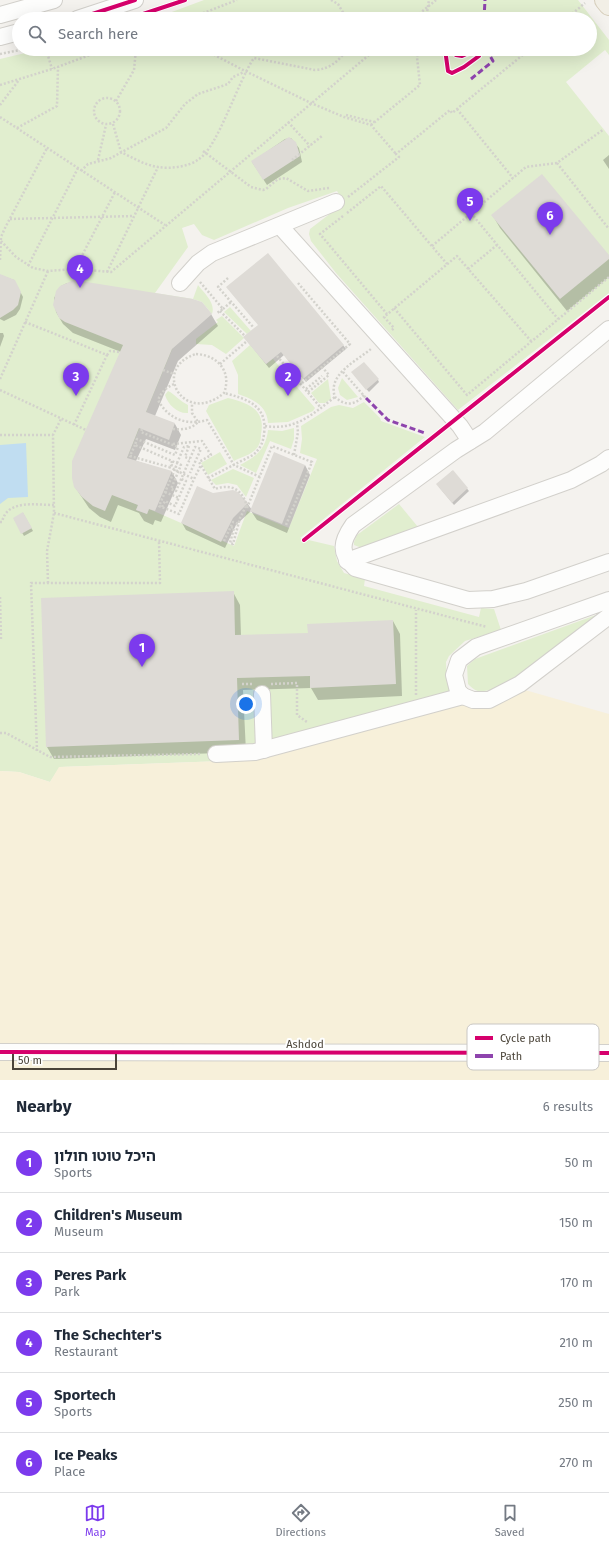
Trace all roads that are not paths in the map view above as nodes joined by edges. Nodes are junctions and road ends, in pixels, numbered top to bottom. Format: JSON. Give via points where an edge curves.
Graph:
{"nodes":[{"id":1,"x":54,"y":0,"type":"edge"},
{"id":2,"x":135,"y":0,"type":"edge"},
{"id":3,"x":605,"y":0,"type":"edge"},
{"id":4,"x":609,"y":5,"type":"edge"},
{"id":5,"x":29,"y":9,"type":"edge"},
{"id":6,"x":14,"y":12,"type":"edge"},
{"id":7,"x":98,"y":12,"type":"edge"},
{"id":8,"x":12,"y":13,"type":"edge"},
{"id":9,"x":0,"y":15,"type":"edge"},
{"id":10,"x":12,"y":34,"type":"edge"},
{"id":11,"x":0,"y":37,"type":"edge"},
{"id":12,"x":337,"y":195,"type":"road end"},
{"id":13,"x":280,"y":226,"type":"junction"},
{"id":14,"x":180,"y":283,"type":"dead end"},
{"id":15,"x":609,"y":329,"type":"edge"},
{"id":16,"x":470,"y":441,"type":"junction"},
{"id":17,"x":609,"y":458,"type":"edge"},
{"id":18,"x":347,"y":561,"type":"junction"},
{"id":19,"x":609,"y":562,"type":"edge"},
{"id":20,"x":609,"y":600,"type":"edge"},
{"id":21,"x":609,"y":616,"type":"edge"},
{"id":22,"x":262,"y":687,"type":"road end"},
{"id":23,"x":463,"y":696,"type":"junction"},
{"id":24,"x":264,"y":750,"type":"junction"},
{"id":25,"x":216,"y":754,"type":"road end"},
{"id":26,"x":0,"y":1052,"type":"edge"},
{"id":27,"x":467,"y":1053,"type":"edge"},
{"id":28,"x":599,"y":1053,"type":"edge"},
{"id":29,"x":609,"y":1053,"type":"edge"}],
"edges":[{"from":1,"to":5,"type":"street"},
{"from":2,"to":7,"type":"street"},
{"from":3,"to":4,"type":"main road"},
{"from":5,"to":6,"type":"street"},
{"from":8,"to":9,"type":"street"},
{"from":10,"to":11,"type":"street"},
{"from":12,"to":13,"type":"street"},
{"from":13,"to":14,"type":"street","via":[[212,253]]},
{"from":13,"to":16,"type":"street","via":[[455,420]]},
{"from":15,"to":16,"type":"street","via":[[485,432]]},
{"from":16,"to":18,"type":"street","via":[[353,525],[344,542],[343,551]]},
{"from":17,"to":18,"type":"street","via":[[571,480]]},
{"from":18,"to":19,"type":"street","via":[[365,572],[468,600],[493,599],[526,591]]},
{"from":20,"to":23,"type":"street","via":[[476,647],[459,660],[454,675],[458,691]]},
{"from":21,"to":23,"type":"street","via":[[520,684],[489,700],[473,700]]},
{"from":22,"to":24,"type":"street"},
{"from":23,"to":24,"type":"street"},
{"from":24,"to":25,"type":"street"},
{"from":26,"to":27,"type":"street","name":"Ashdod"},
{"from":28,"to":29,"type":"street","name":"Ashdod"}]}
